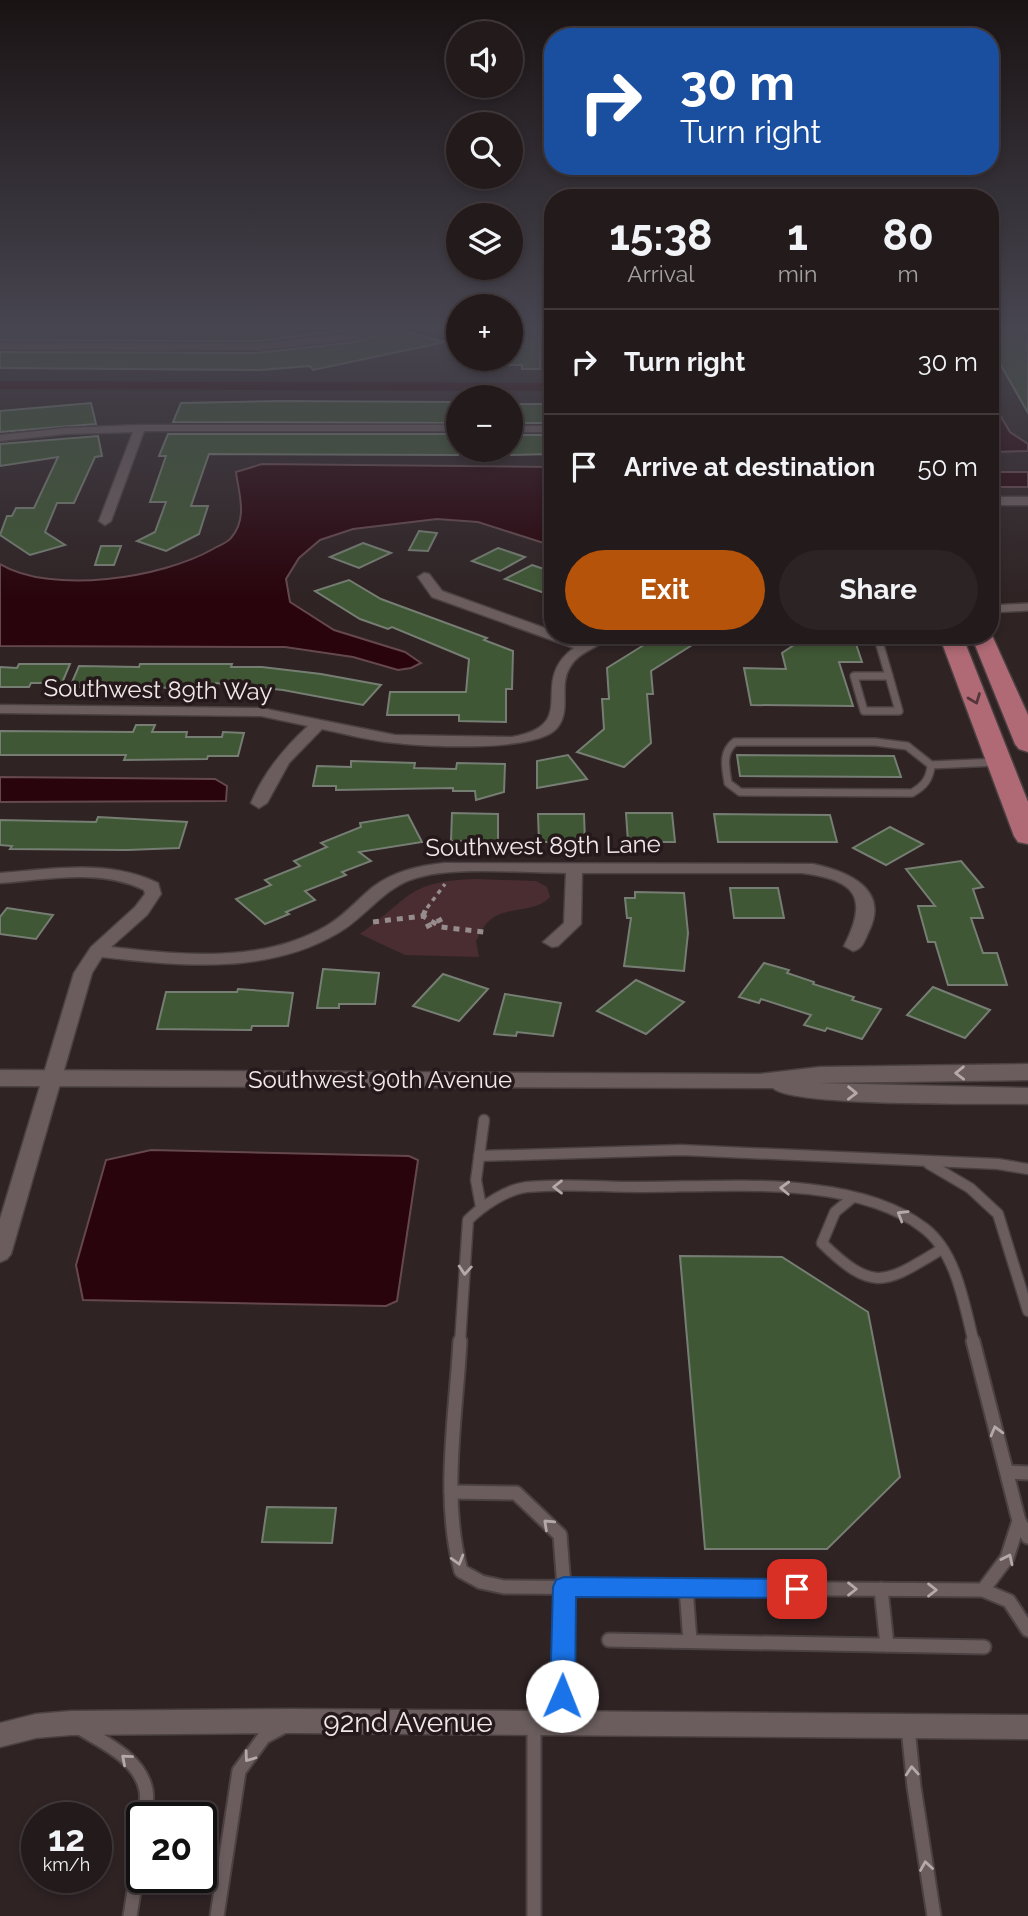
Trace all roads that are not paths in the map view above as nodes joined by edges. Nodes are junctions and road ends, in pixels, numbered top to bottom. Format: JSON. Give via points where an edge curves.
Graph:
{"nodes":[{"id":1,"x":140,"y":428,"type":"junction"},
{"id":2,"x":446,"y":428,"type":"edge"},
{"id":3,"x":523,"y":429,"type":"edge"},
{"id":4,"x":544,"y":429,"type":"edge"},
{"id":5,"x":0,"y":438,"type":"edge"},
{"id":6,"x":999,"y":501,"type":"edge"},
{"id":7,"x":1028,"y":501,"type":"edge"},
{"id":8,"x":105,"y":521,"type":"dead end"},
{"id":9,"x":424,"y":577,"type":"dead end"},
{"id":10,"x":1028,"y":607,"type":"edge"},
{"id":11,"x":999,"y":609,"type":"edge"},
{"id":12,"x":544,"y":632,"type":"edge"},
{"id":13,"x":577,"y":644,"type":"edge"},
{"id":14,"x":590,"y":644,"type":"edge"},
{"id":15,"x":880,"y":644,"type":"edge"},
{"id":16,"x":953,"y":644,"type":"edge"},
{"id":17,"x":986,"y":644,"type":"edge"},
{"id":18,"x":585,"y":647,"type":"junction"},
{"id":19,"x":889,"y":676,"type":"junction"},
{"id":20,"x":0,"y":709,"type":"edge"},
{"id":21,"x":318,"y":725,"type":"junction"},
{"id":22,"x":1026,"y":735,"type":"edge"},
{"id":23,"x":999,"y":762,"type":"junction"},
{"id":24,"x":931,"y":765,"type":"junction"},
{"id":25,"x":259,"y":803,"type":"dead end"},
{"id":26,"x":1028,"y":836,"type":"edge"},
{"id":27,"x":574,"y":869,"type":"junction"},
{"id":28,"x":0,"y":878,"type":"edge"},
{"id":29,"x":552,"y":942,"type":"dead end"},
{"id":30,"x":853,"y":946,"type":"dead end"},
{"id":31,"x":97,"y":951,"type":"junction"},
{"id":32,"x":1028,"y":1072,"type":"edge"},
{"id":33,"x":0,"y":1078,"type":"edge"},
{"id":34,"x":51,"y":1079,"type":"junction"},
{"id":35,"x":761,"y":1082,"type":"junction"},
{"id":36,"x":1028,"y":1096,"type":"edge"},
{"id":37,"x":484,"y":1120,"type":"dead end"},
{"id":38,"x":479,"y":1156,"type":"junction"},
{"id":39,"x":926,"y":1161,"type":"junction"},
{"id":40,"x":1028,"y":1169,"type":"edge"},
{"id":41,"x":852,"y":1198,"type":"junction"},
{"id":42,"x":481,"y":1207,"type":"junction"},
{"id":43,"x":942,"y":1249,"type":"junction"},
{"id":44,"x":0,"y":1254,"type":"edge"},
{"id":45,"x":1028,"y":1311,"type":"edge"},
{"id":46,"x":1007,"y":1472,"type":"junction"},
{"id":47,"x":1028,"y":1473,"type":"edge"},
{"id":48,"x":451,"y":1492,"type":"junction"},
{"id":49,"x":1019,"y":1521,"type":"junction"},
{"id":50,"x":1028,"y":1537,"type":"edge"},
{"id":51,"x":564,"y":1587,"type":"junction"},
{"id":52,"x":686,"y":1588,"type":"junction"},
{"id":53,"x":881,"y":1589,"type":"junction"},
{"id":54,"x":984,"y":1590,"type":"junction"},
{"id":55,"x":1028,"y":1630,"type":"edge"},
{"id":56,"x":609,"y":1640,"type":"dead end"},
{"id":57,"x":690,"y":1641,"type":"junction"},
{"id":58,"x":887,"y":1645,"type":"junction"},
{"id":59,"x":984,"y":1647,"type":"dead end"},
{"id":60,"x":294,"y":1721,"type":"junction"},
{"id":61,"x":71,"y":1723,"type":"junction"},
{"id":62,"x":534,"y":1723,"type":"junction"},
{"id":63,"x":562,"y":1723,"type":"junction"},
{"id":64,"x":908,"y":1726,"type":"junction"},
{"id":65,"x":1028,"y":1727,"type":"edge"},
{"id":66,"x":0,"y":1735,"type":"edge"},
{"id":67,"x":146,"y":1802,"type":"edge"},
{"id":68,"x":134,"y":1893,"type":"edge"},
{"id":69,"x":130,"y":1916,"type":"edge"},
{"id":70,"x":218,"y":1916,"type":"edge"},
{"id":71,"x":534,"y":1916,"type":"edge"},
{"id":72,"x":934,"y":1916,"type":"edge"}],
"edges":[{"from":1,"to":2,"type":"street"},
{"from":1,"to":5,"type":"street"},
{"from":1,"to":8,"type":"street"},
{"from":3,"to":4,"type":"street"},
{"from":6,"to":7,"type":"street"},
{"from":9,"to":12,"type":"street","via":[[437,594]]},
{"from":10,"to":11,"type":"lane"},
{"from":13,"to":18,"type":"street"},
{"from":14,"to":18,"type":"street"},
{"from":15,"to":19,"type":"lane"},
{"from":16,"to":23,"type":"main road","one_way":true},
{"from":17,"to":22,"type":"main road"},
{"from":18,"to":21,"type":"street","name":"Southwest 89th Way","via":[[563,666],[558,677],[557,721],[551,729],[529,738],[395,739]]},
{"from":19,"to":19,"type":"lane","via":[[899,711],[864,711],[854,676]]},
{"from":20,"to":21,"type":"street","name":"Southwest 89th Way","via":[[239,710]]},
{"from":21,"to":25,"type":"street","via":[[286,754]]},
{"from":23,"to":24,"type":"lane"},
{"from":23,"to":26,"type":"main road"},
{"from":24,"to":24,"type":"lane","via":[[907,746],[875,742],[735,741],[725,752],[728,783],[740,792],[912,793],[927,783]]},
{"from":27,"to":29,"type":"street","via":[[572,924]]},
{"from":27,"to":30,"type":"street","name":"Southwest 89th Lane","via":[[802,868],[845,877],[859,892],[867,917]]},
{"from":27,"to":31,"type":"street","name":"Southwest 89th Lane","via":[[444,868],[412,874],[387,885],[325,934],[231,960]]},
{"from":28,"to":31,"type":"street","via":[[103,873],[135,878],[152,887],[153,894],[141,911]]},
{"from":31,"to":34,"type":"street","via":[[83,973]]},
{"from":32,"to":35,"type":"street","name":"Southwest 90th Avenue","one_way":true,"via":[[820,1074]]},
{"from":33,"to":34,"type":"street","name":"Southwest 90th Avenue"},
{"from":34,"to":35,"type":"street","name":"Southwest 90th Avenue"},
{"from":34,"to":44,"type":"street"},
{"from":35,"to":36,"type":"street","name":"Southwest 90th Avenue","one_way":true,"via":[[823,1092]]},
{"from":37,"to":38,"type":"lane"},
{"from":38,"to":39,"type":"lane","via":[[681,1150]]},
{"from":38,"to":42,"type":"lane","via":[[476,1180]]},
{"from":39,"to":40,"type":"lane"},
{"from":39,"to":45,"type":"lane","via":[[970,1188],[998,1214]]},
{"from":41,"to":42,"type":"lane","one_way":true,"via":[[792,1187],[525,1187]]},
{"from":43,"to":41,"type":"lane","one_way":true,"via":[[926,1229],[893,1208]]},
{"from":41,"to":43,"type":"lane","via":[[835,1212],[822,1242],[851,1269],[877,1278],[896,1277]]},
{"from":42,"to":48,"type":"lane","one_way":true,"via":[[468,1220]]},
{"from":46,"to":43,"type":"lane","one_way":true,"via":[[957,1278]]},
{"from":46,"to":47,"type":"lane"},
{"from":46,"to":49,"type":"lane"},
{"from":51,"to":48,"type":"lane","one_way":true,"via":[[560,1535],[516,1493]]},
{"from":48,"to":51,"type":"lane","one_way":true,"via":[[452,1538],[461,1571],[481,1582],[505,1587]]},
{"from":49,"to":50,"type":"lane"},
{"from":54,"to":49,"type":"lane","one_way":true,"via":[[1011,1557]]},
{"from":51,"to":52,"type":"lane"},
{"from":51,"to":63,"type":"lane"},
{"from":52,"to":53,"type":"lane","one_way":true},
{"from":52,"to":57,"type":"lane"},
{"from":53,"to":54,"type":"lane","one_way":true},
{"from":53,"to":58,"type":"lane"},
{"from":54,"to":55,"type":"lane","via":[[1009,1601]]},
{"from":56,"to":57,"type":"lane"},
{"from":57,"to":58,"type":"lane"},
{"from":58,"to":59,"type":"lane"},
{"from":60,"to":61,"type":"street","name":"92nd Avenue"},
{"from":60,"to":62,"type":"street","name":"92nd Avenue"},
{"from":60,"to":70,"type":"lane","one_way":true,"via":[[264,1737],[239,1771]]},
{"from":61,"to":66,"type":"street","name":"92nd Avenue"},
{"from":67,"to":61,"type":"lane","one_way":true,"via":[[135,1766]]},
{"from":62,"to":63,"type":"street","name":"92nd Avenue"},
{"from":62,"to":71,"type":"lane"},
{"from":63,"to":64,"type":"street","name":"92nd Avenue"},
{"from":64,"to":65,"type":"street","name":"92nd Avenue"},
{"from":72,"to":64,"type":"lane","one_way":true},
{"from":68,"to":69,"type":"lane"}]}
